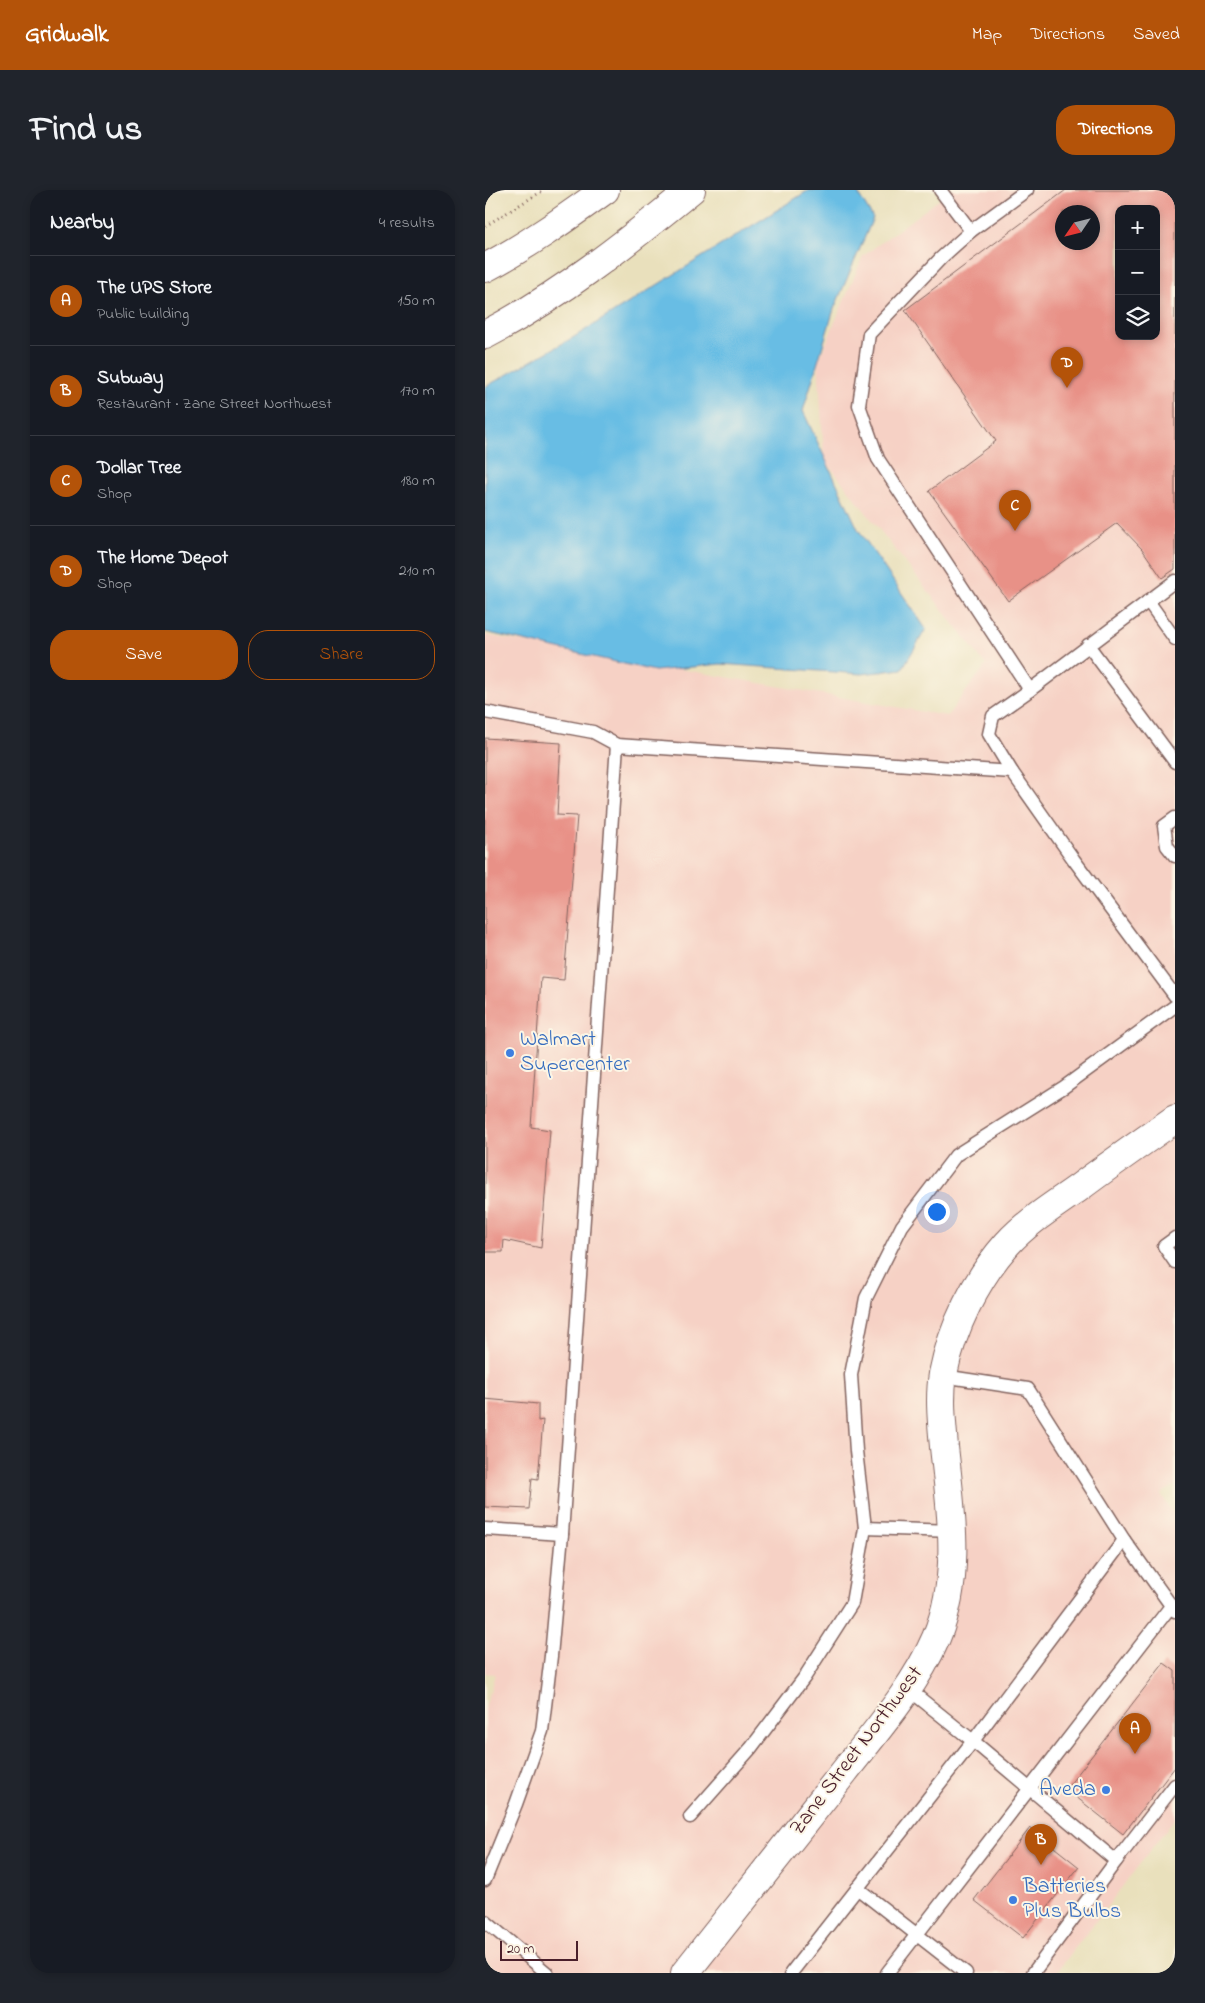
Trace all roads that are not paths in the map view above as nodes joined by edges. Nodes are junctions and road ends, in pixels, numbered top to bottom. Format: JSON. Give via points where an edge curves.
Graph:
{"nodes":[{"id":1,"x":605,"y":190,"type":"edge"},
{"id":2,"x":691,"y":190,"type":"edge"},
{"id":3,"x":940,"y":190,"type":"edge"},
{"id":4,"x":1027,"y":190,"type":"edge"},
{"id":5,"x":971,"y":231,"type":"junction"},
{"id":6,"x":485,"y":268,"type":"edge"},
{"id":7,"x":485,"y":335,"type":"edge"},
{"id":8,"x":1175,"y":581,"type":"edge"},
{"id":9,"x":1148,"y":601,"type":"junction"},
{"id":10,"x":1175,"y":639,"type":"edge"},
{"id":11,"x":1088,"y":645,"type":"junction"},
{"id":12,"x":1030,"y":690,"type":"junction"},
{"id":13,"x":485,"y":712,"type":"edge"},
{"id":14,"x":617,"y":746,"type":"junction"},
{"id":15,"x":1175,"y":762,"type":"edge"},
{"id":16,"x":1012,"y":772,"type":"junction"},
{"id":17,"x":1175,"y":818,"type":"edge"},
{"id":18,"x":1175,"y":856,"type":"edge"},
{"id":19,"x":1175,"y":996,"type":"edge"},
{"id":20,"x":1175,"y":1006,"type":"edge"},
{"id":21,"x":1175,"y":1119,"type":"edge"},
{"id":22,"x":1175,"y":1238,"type":"edge"},
{"id":23,"x":1175,"y":1262,"type":"edge"},
{"id":24,"x":943,"y":1376,"type":"junction"},
{"id":25,"x":865,"y":1528,"type":"junction"},
{"id":26,"x":485,"y":1529,"type":"edge"},
{"id":27,"x":953,"y":1531,"type":"junction"},
{"id":28,"x":562,"y":1534,"type":"junction"},
{"id":29,"x":1124,"y":1540,"type":"junction"},
{"id":30,"x":1173,"y":1608,"type":"edge"},
{"id":31,"x":907,"y":1688,"type":"junction"},
{"id":32,"x":973,"y":1741,"type":"junction"},
{"id":33,"x":1175,"y":1784,"type":"edge"},
{"id":34,"x":1029,"y":1788,"type":"junction"},
{"id":35,"x":690,"y":1817,"type":"dead end"},
{"id":36,"x":1116,"y":1862,"type":"junction"},
{"id":37,"x":485,"y":1880,"type":"edge"},
{"id":38,"x":857,"y":1888,"type":"junction"},
{"id":39,"x":485,"y":1921,"type":"edge"},
{"id":40,"x":917,"y":1935,"type":"junction"},
{"id":41,"x":547,"y":1973,"type":"edge"},
{"id":42,"x":685,"y":1973,"type":"edge"},
{"id":43,"x":791,"y":1973,"type":"edge"},
{"id":44,"x":887,"y":1973,"type":"edge"},
{"id":45,"x":966,"y":1973,"type":"edge"},
{"id":46,"x":1033,"y":1973,"type":"edge"}],
"edges":[{"from":1,"to":6,"type":"street"},
{"from":2,"to":7,"type":"street","via":[[619,249],[564,288]]},
{"from":3,"to":5,"type":"lane"},
{"from":4,"to":5,"type":"lane"},
{"from":5,"to":12,"type":"lane","via":[[869,334],[859,404],[878,459]]},
{"from":8,"to":9,"type":"lane"},
{"from":9,"to":10,"type":"lane"},
{"from":9,"to":11,"type":"lane"},
{"from":11,"to":12,"type":"lane"},
{"from":11,"to":15,"type":"lane"},
{"from":12,"to":16,"type":"lane","via":[[993,716],[989,734]]},
{"from":13,"to":14,"type":"lane","via":[[593,732]]},
{"from":14,"to":16,"type":"lane"},
{"from":14,"to":28,"type":"lane"},
{"from":16,"to":19,"type":"lane"},
{"from":17,"to":18,"type":"lane","via":[[1164,826],[1167,846]]},
{"from":20,"to":25,"type":"lane","via":[[1065,1087],[956,1155],[902,1226],[866,1298],[851,1375]]},
{"from":21,"to":24,"type":"street","name":"Zane Street Northwest","via":[[1033,1220],[1007,1244],[983,1276],[966,1307],[952,1341]]},
{"from":22,"to":23,"type":"lane","via":[[1164,1246]]},
{"from":24,"to":27,"type":"street","name":"Zane Street Northwest","via":[[941,1411]]},
{"from":24,"to":29,"type":"lane","via":[[1029,1389]]},
{"from":25,"to":27,"type":"lane"},
{"from":25,"to":35,"type":"lane","via":[[852,1603],[804,1678],[757,1740]]},
{"from":26,"to":28,"type":"lane"},
{"from":27,"to":31,"type":"street","name":"Zane Street Northwest","via":[[949,1590],[936,1638]]},
{"from":28,"to":37,"type":"lane","via":[[542,1731]]},
{"from":29,"to":30,"type":"lane"},
{"from":29,"to":32,"type":"lane"},
{"from":30,"to":34,"type":"lane"},
{"from":31,"to":32,"type":"lane"},
{"from":31,"to":42,"type":"street","name":"Zane Street Northwest"},
{"from":32,"to":34,"type":"lane"},
{"from":32,"to":38,"type":"lane"},
{"from":33,"to":36,"type":"lane"},
{"from":34,"to":36,"type":"lane"},
{"from":34,"to":40,"type":"lane"},
{"from":36,"to":46,"type":"lane"},
{"from":38,"to":40,"type":"lane"},
{"from":38,"to":43,"type":"lane"},
{"from":39,"to":41,"type":"lane"},
{"from":40,"to":44,"type":"lane"},
{"from":40,"to":45,"type":"lane"}]}
